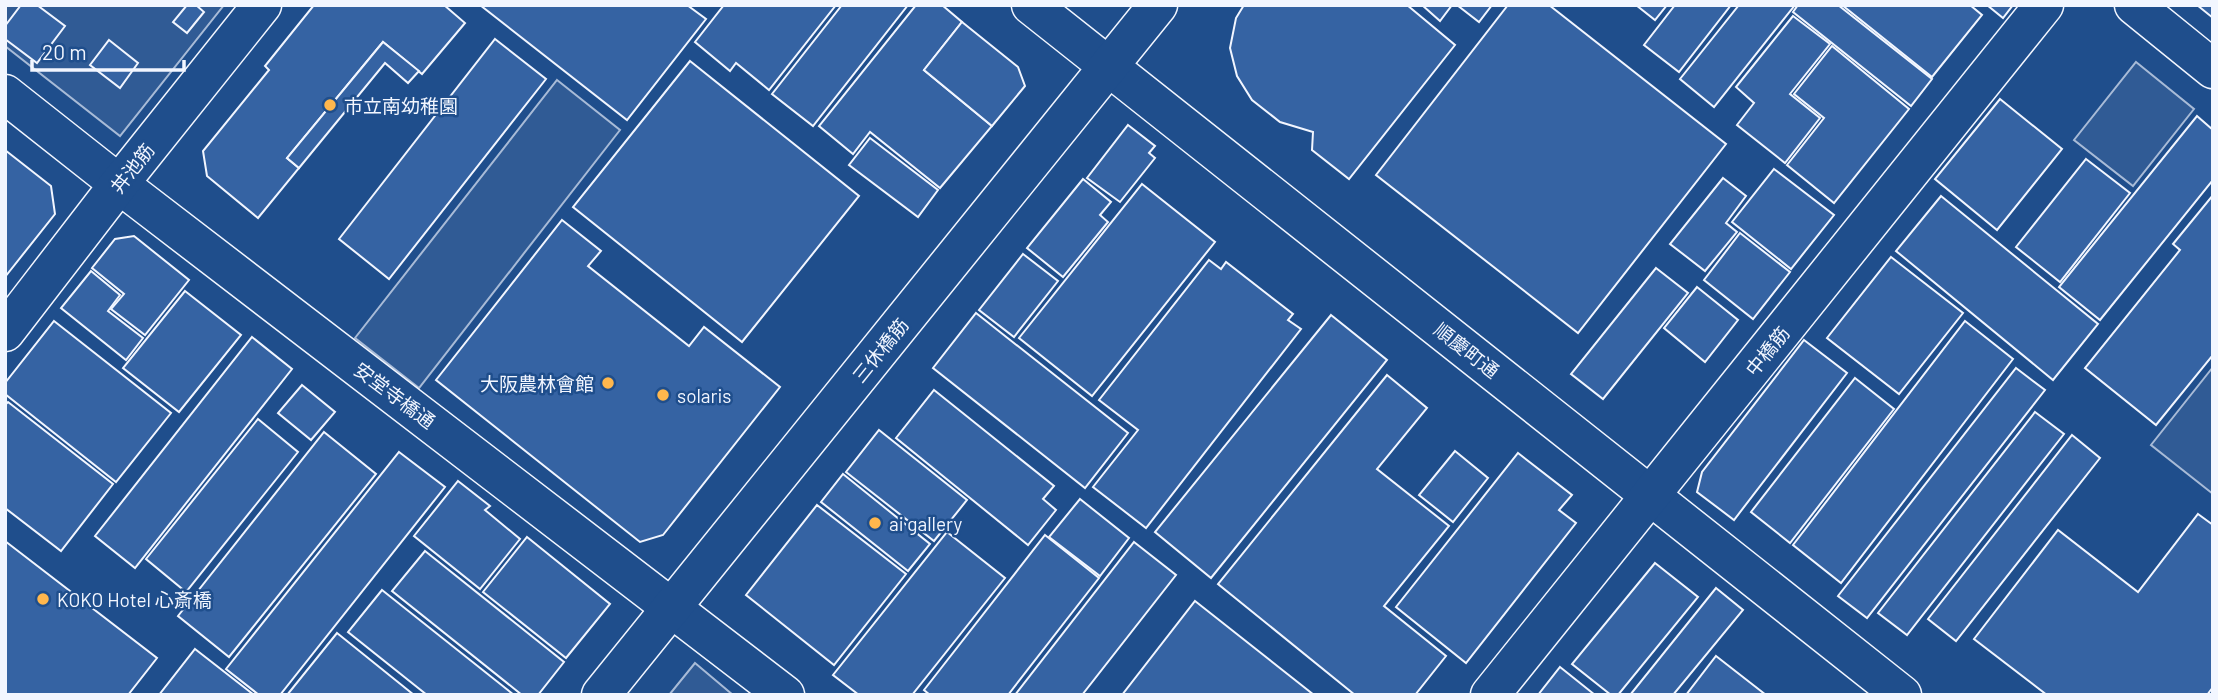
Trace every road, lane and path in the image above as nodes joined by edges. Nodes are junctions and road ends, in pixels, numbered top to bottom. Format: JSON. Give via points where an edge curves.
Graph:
{"nodes":[{"id":1,"x":262,"y":5,"type":"edge"},
{"id":2,"x":1031,"y":5,"type":"edge"},
{"id":3,"x":1158,"y":5,"type":"edge"},
{"id":4,"x":2044,"y":5,"type":"edge"},
{"id":5,"x":2134,"y":5,"type":"edge"},
{"id":6,"x":1108,"y":67,"type":"junction"},
{"id":7,"x":2213,"y":69,"type":"edge"},
{"id":8,"x":5,"y":94,"type":"edge"},
{"id":9,"x":119,"y":184,"type":"junction"},
{"id":10,"x":5,"y":332,"type":"edge"},
{"id":11,"x":1652,"y":495,"type":"junction"},
{"id":12,"x":672,"y":606,"type":"junction"},
{"id":13,"x":601,"y":695,"type":"edge"},
{"id":14,"x":785,"y":695,"type":"edge"},
{"id":15,"x":1490,"y":695,"type":"edge"},
{"id":16,"x":1902,"y":695,"type":"edge"}],
"edges":[{"from":1,"to":9,"type":"street","name":"丼池筋"},
{"from":2,"to":6,"type":"street","name":"順慶町通"},
{"from":3,"to":6,"type":"street","name":"三休橋筋"},
{"from":4,"to":11,"type":"street","name":"中橋筋"},
{"from":5,"to":7,"type":"street"},
{"from":6,"to":11,"type":"street","name":"順慶町通"},
{"from":6,"to":12,"type":"street","name":"三休橋筋"},
{"from":8,"to":9,"type":"street","name":"安堂寺橋通"},
{"from":9,"to":10,"type":"street","name":"丼池筋"},
{"from":9,"to":12,"type":"street","name":"安堂寺橋通"},
{"from":11,"to":15,"type":"street","name":"中橋筋"},
{"from":11,"to":16,"type":"street","name":"順慶町通"},
{"from":12,"to":13,"type":"street","name":"三休橋筋"},
{"from":12,"to":14,"type":"street","name":"安堂寺橋通"}]}
